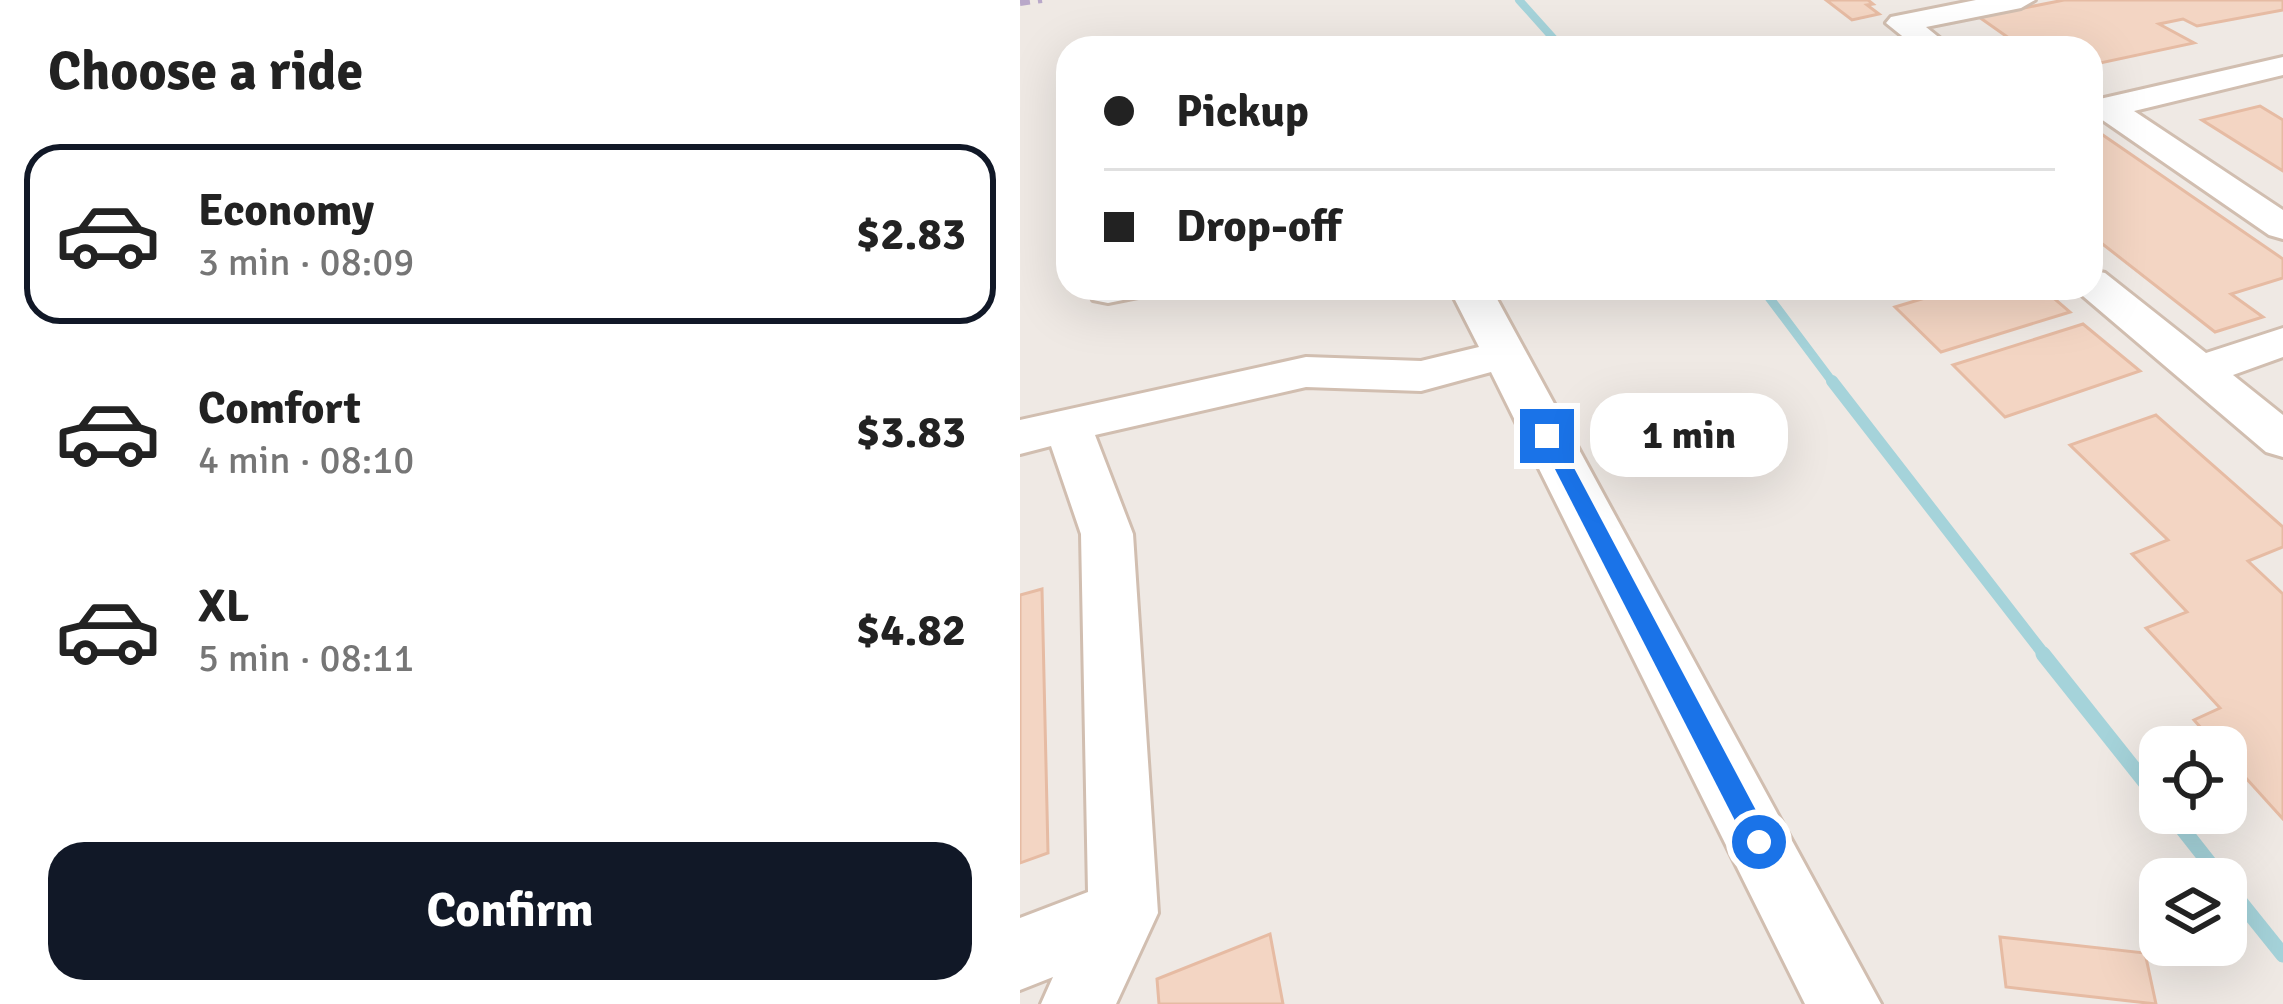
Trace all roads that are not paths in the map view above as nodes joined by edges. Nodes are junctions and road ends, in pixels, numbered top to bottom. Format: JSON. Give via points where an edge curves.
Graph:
{"nodes":[{"id":1,"x":2021,"y":0,"type":"edge"},
{"id":2,"x":1920,"y":36,"type":"edge"},
{"id":3,"x":2283,"y":66,"type":"edge"},
{"id":4,"x":2103,"y":109,"type":"edge"},
{"id":5,"x":2103,"y":113,"type":"edge"},
{"id":6,"x":2283,"y":227,"type":"edge"},
{"id":7,"x":2103,"y":292,"type":"edge"},
{"id":8,"x":1476,"y":300,"type":"edge"},
{"id":9,"x":2283,"y":342,"type":"edge"},
{"id":10,"x":1505,"y":354,"type":"junction"},
{"id":11,"x":2200,"y":371,"type":"junction"},
{"id":12,"x":1044,"y":431,"type":"edge"},
{"id":13,"x":2283,"y":440,"type":"edge"},
{"id":14,"x":1123,"y":914,"type":"junction"},
{"id":15,"x":1020,"y":954,"type":"edge"},
{"id":16,"x":1078,"y":1004,"type":"edge"},
{"id":17,"x":1844,"y":1004,"type":"edge"}],
"edges":[{"from":1,"to":2,"type":"street","via":[[1901,23]]},
{"from":3,"to":4,"type":"street"},
{"from":5,"to":6,"type":"street"},
{"from":7,"to":11,"type":"street"},
{"from":8,"to":10,"type":"street"},
{"from":9,"to":11,"type":"street"},
{"from":10,"to":12,"type":"street","via":[[1421,376],[1306,372]]},
{"from":10,"to":17,"type":"street"},
{"from":11,"to":13,"type":"street"},
{"from":12,"to":14,"type":"street","via":[[1107,535]]},
{"from":14,"to":15,"type":"street"},
{"from":14,"to":16,"type":"street"}]}
